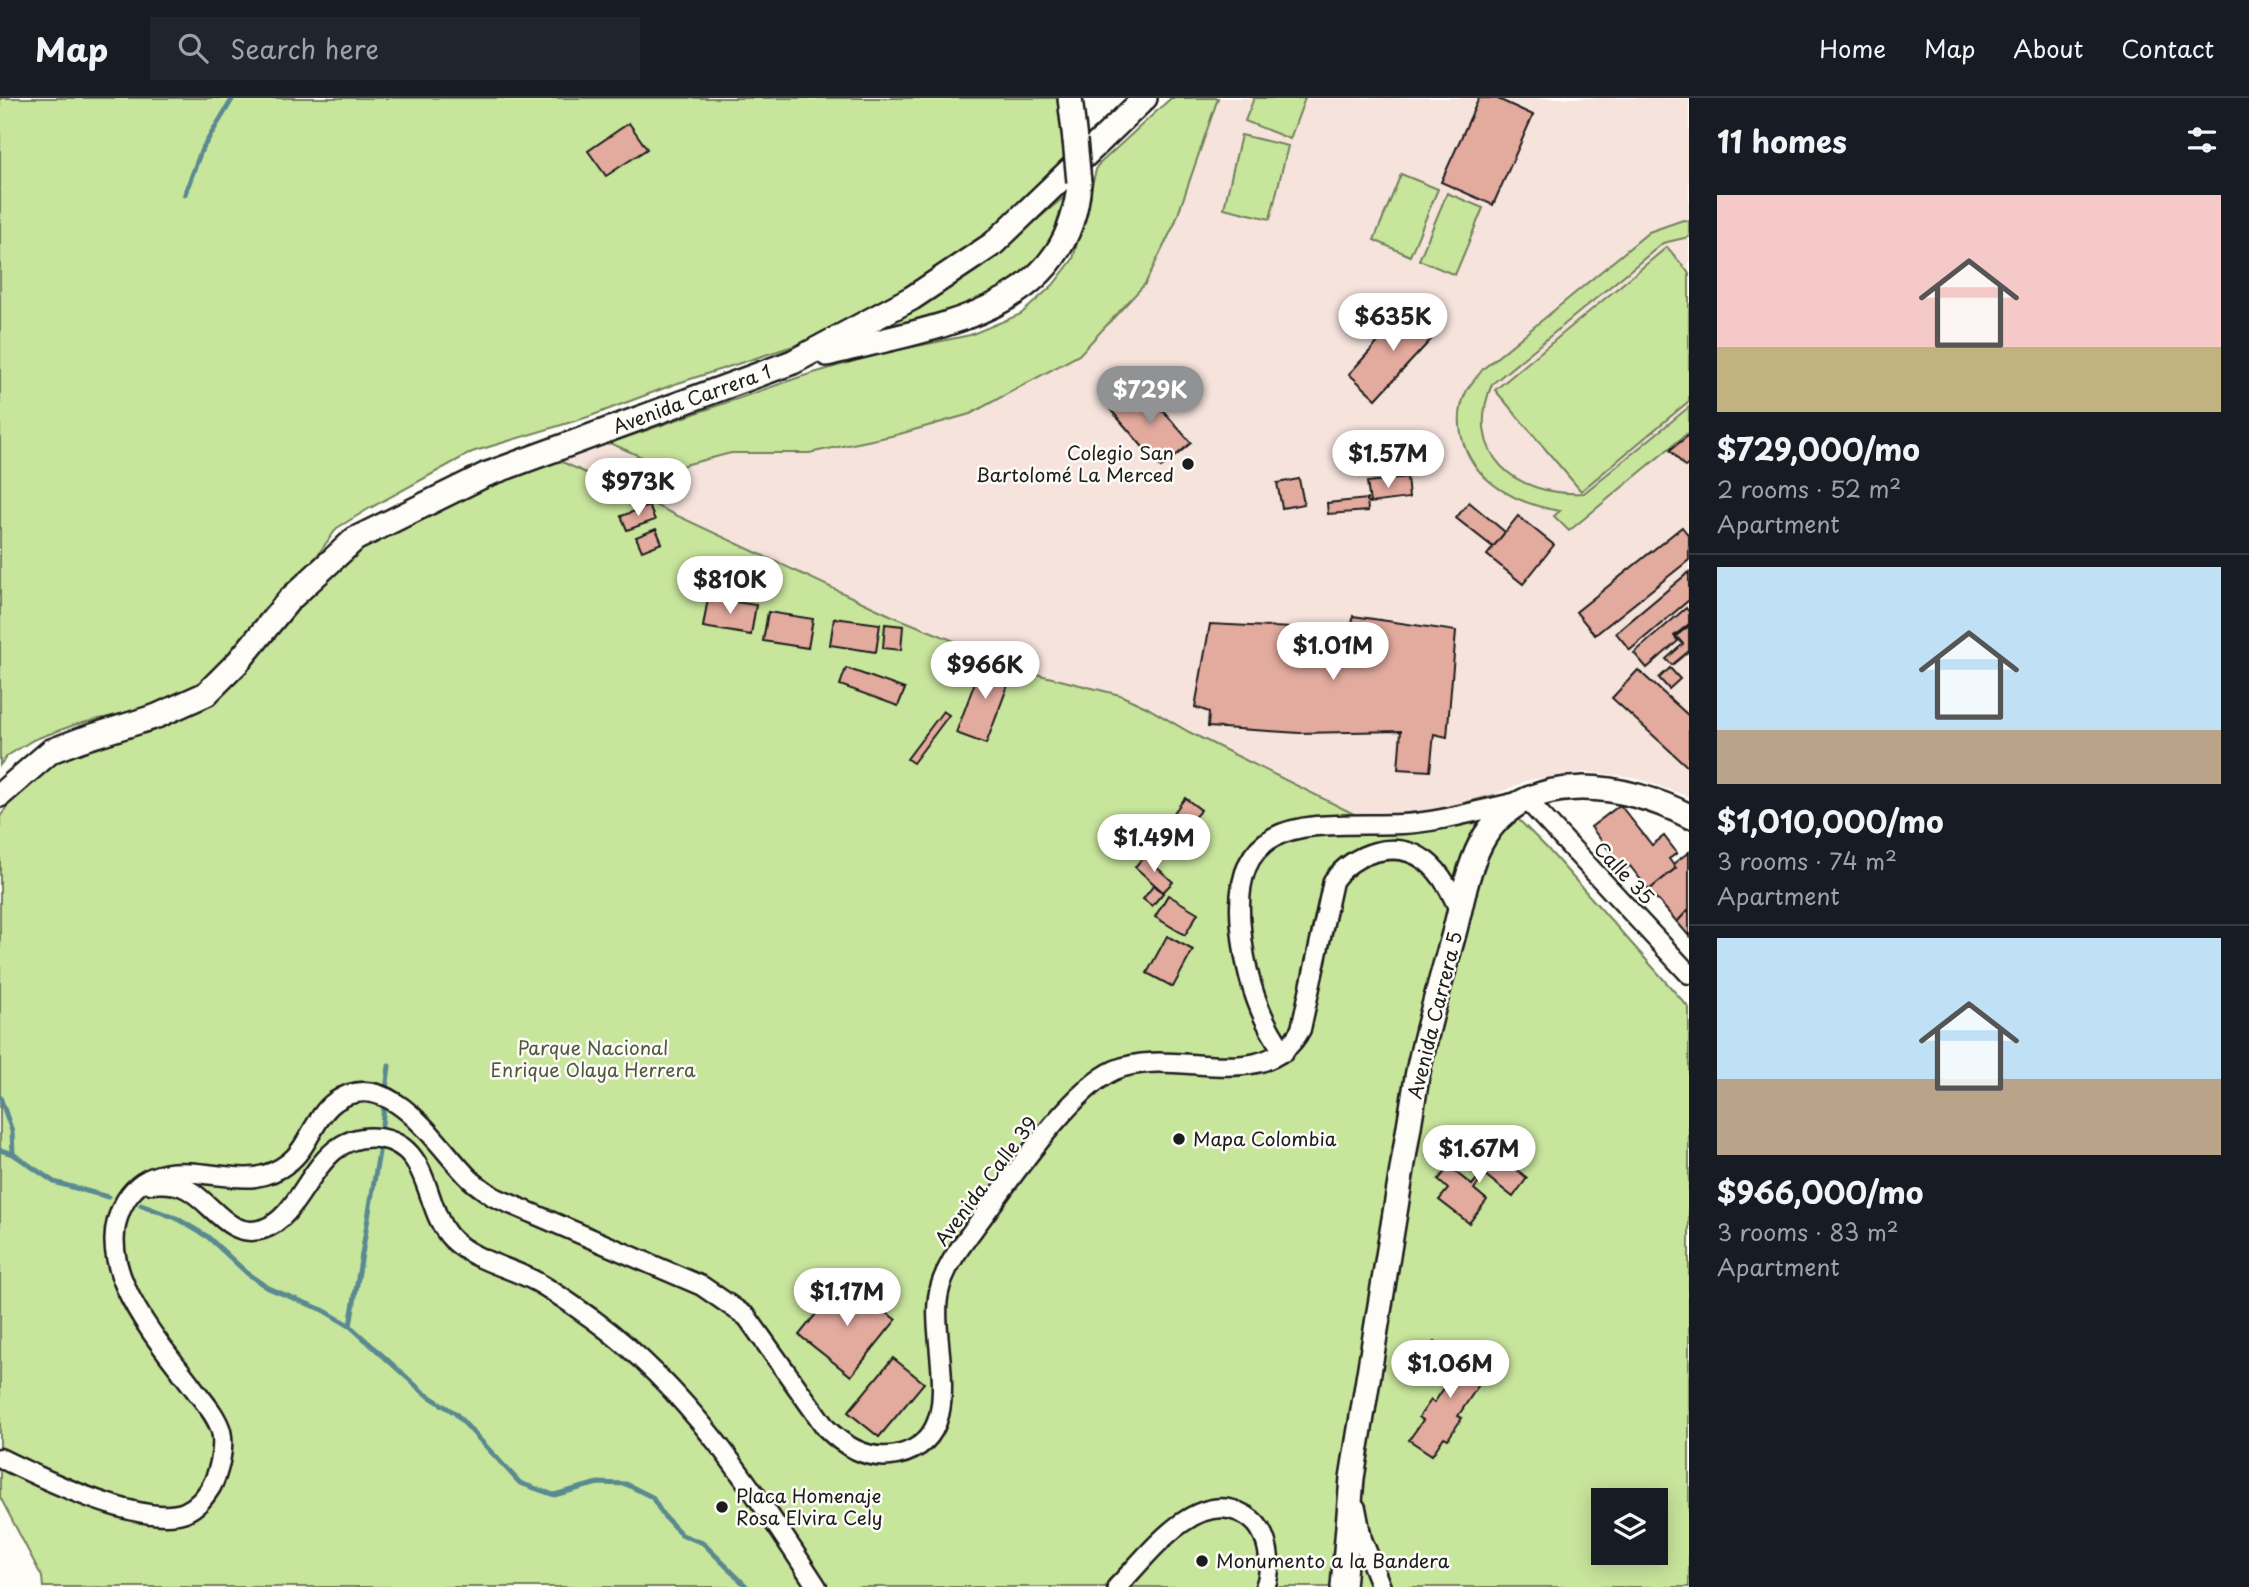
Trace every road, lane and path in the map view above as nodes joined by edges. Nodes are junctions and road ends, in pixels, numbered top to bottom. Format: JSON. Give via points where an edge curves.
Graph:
{"nodes":[{"id":1,"x":1070,"y":98,"type":"edge"},
{"id":2,"x":1145,"y":98,"type":"edge"},
{"id":3,"x":793,"y":362,"type":"junction"},
{"id":4,"x":0,"y":795,"type":"edge"},
{"id":5,"x":1527,"y":800,"type":"junction"},
{"id":6,"x":1689,"y":816,"type":"edge"},
{"id":7,"x":1460,"y":912,"type":"junction"},
{"id":8,"x":1689,"y":974,"type":"edge"},
{"id":9,"x":1284,"y":1052,"type":"junction"},
{"id":10,"x":141,"y":1185,"type":"junction"},
{"id":11,"x":0,"y":1458,"type":"edge"},
{"id":12,"x":1352,"y":1478,"type":"junction"},
{"id":13,"x":817,"y":1587,"type":"edge"},
{"id":14,"x":1117,"y":1587,"type":"edge"},
{"id":15,"x":1265,"y":1587,"type":"edge"},
{"id":16,"x":1343,"y":1587,"type":"edge"},
{"id":17,"x":1381,"y":1587,"type":"edge"}],
"edges":[{"from":1,"to":3,"type":"main road","bridge":true,"via":[[1077,204],[1058,251],[1032,282],[1002,302],[961,319]]},
{"from":2,"to":3,"type":"main road","name":"Avenida Carrera 1","via":[[977,256],[912,298]]},
{"from":3,"to":4,"type":"main road","name":"Avenida Carrera 1","via":[[485,475],[355,539],[289,600],[206,694],[157,716],[51,751]]},
{"from":5,"to":6,"type":"main road","name":"Avenida Carrera 5","via":[[1566,789],[1608,789],[1632,793]]},
{"from":5,"to":7,"type":"main road","name":"Avenida Carrera 5","via":[[1508,811],[1484,838]]},
{"from":5,"to":8,"type":"street","name":"Calle 35"},
{"from":5,"to":9,"type":"street","via":[[1427,821],[1305,826],[1266,840],[1248,866],[1238,898],[1253,994],[1265,1024]]},
{"from":7,"to":9,"type":"street","via":[[1440,876],[1415,854],[1378,851],[1349,863],[1333,881],[1327,897],[1301,1029]]},
{"from":7,"to":12,"type":"main road","name":"Avenida Carrera 5","via":[[1417,1077]]},
{"from":9,"to":10,"type":"street","name":"Avenida Calle 39","via":[[1253,1064],[1136,1065],[1115,1070],[1074,1101],[953,1257],[939,1291],[940,1411],[917,1447],[892,1456],[861,1453],[826,1428],[747,1317],[720,1296],[494,1197],[385,1096],[359,1092],[335,1101],[293,1159],[275,1172],[253,1178],[175,1172]]},
{"from":10,"to":11,"type":"street","via":[[128,1196],[115,1221],[114,1251],[127,1289],[221,1432],[216,1479],[201,1502],[183,1513],[158,1515],[64,1487]]},
{"from":10,"to":13,"type":"street","via":[[170,1184],[186,1189],[229,1225],[261,1230],[285,1213],[314,1172],[346,1144],[380,1138],[399,1146],[417,1163],[438,1220],[454,1241],[559,1295],[652,1369],[704,1426]]},
{"from":12,"to":16,"type":"main road","name":"Avenida Carrera 5"},
{"from":12,"to":17,"type":"street","via":[[1358,1526]]},
{"from":14,"to":15,"type":"street","via":[[1183,1522],[1198,1511],[1219,1507],[1247,1516],[1263,1534],[1270,1563]]}]}
